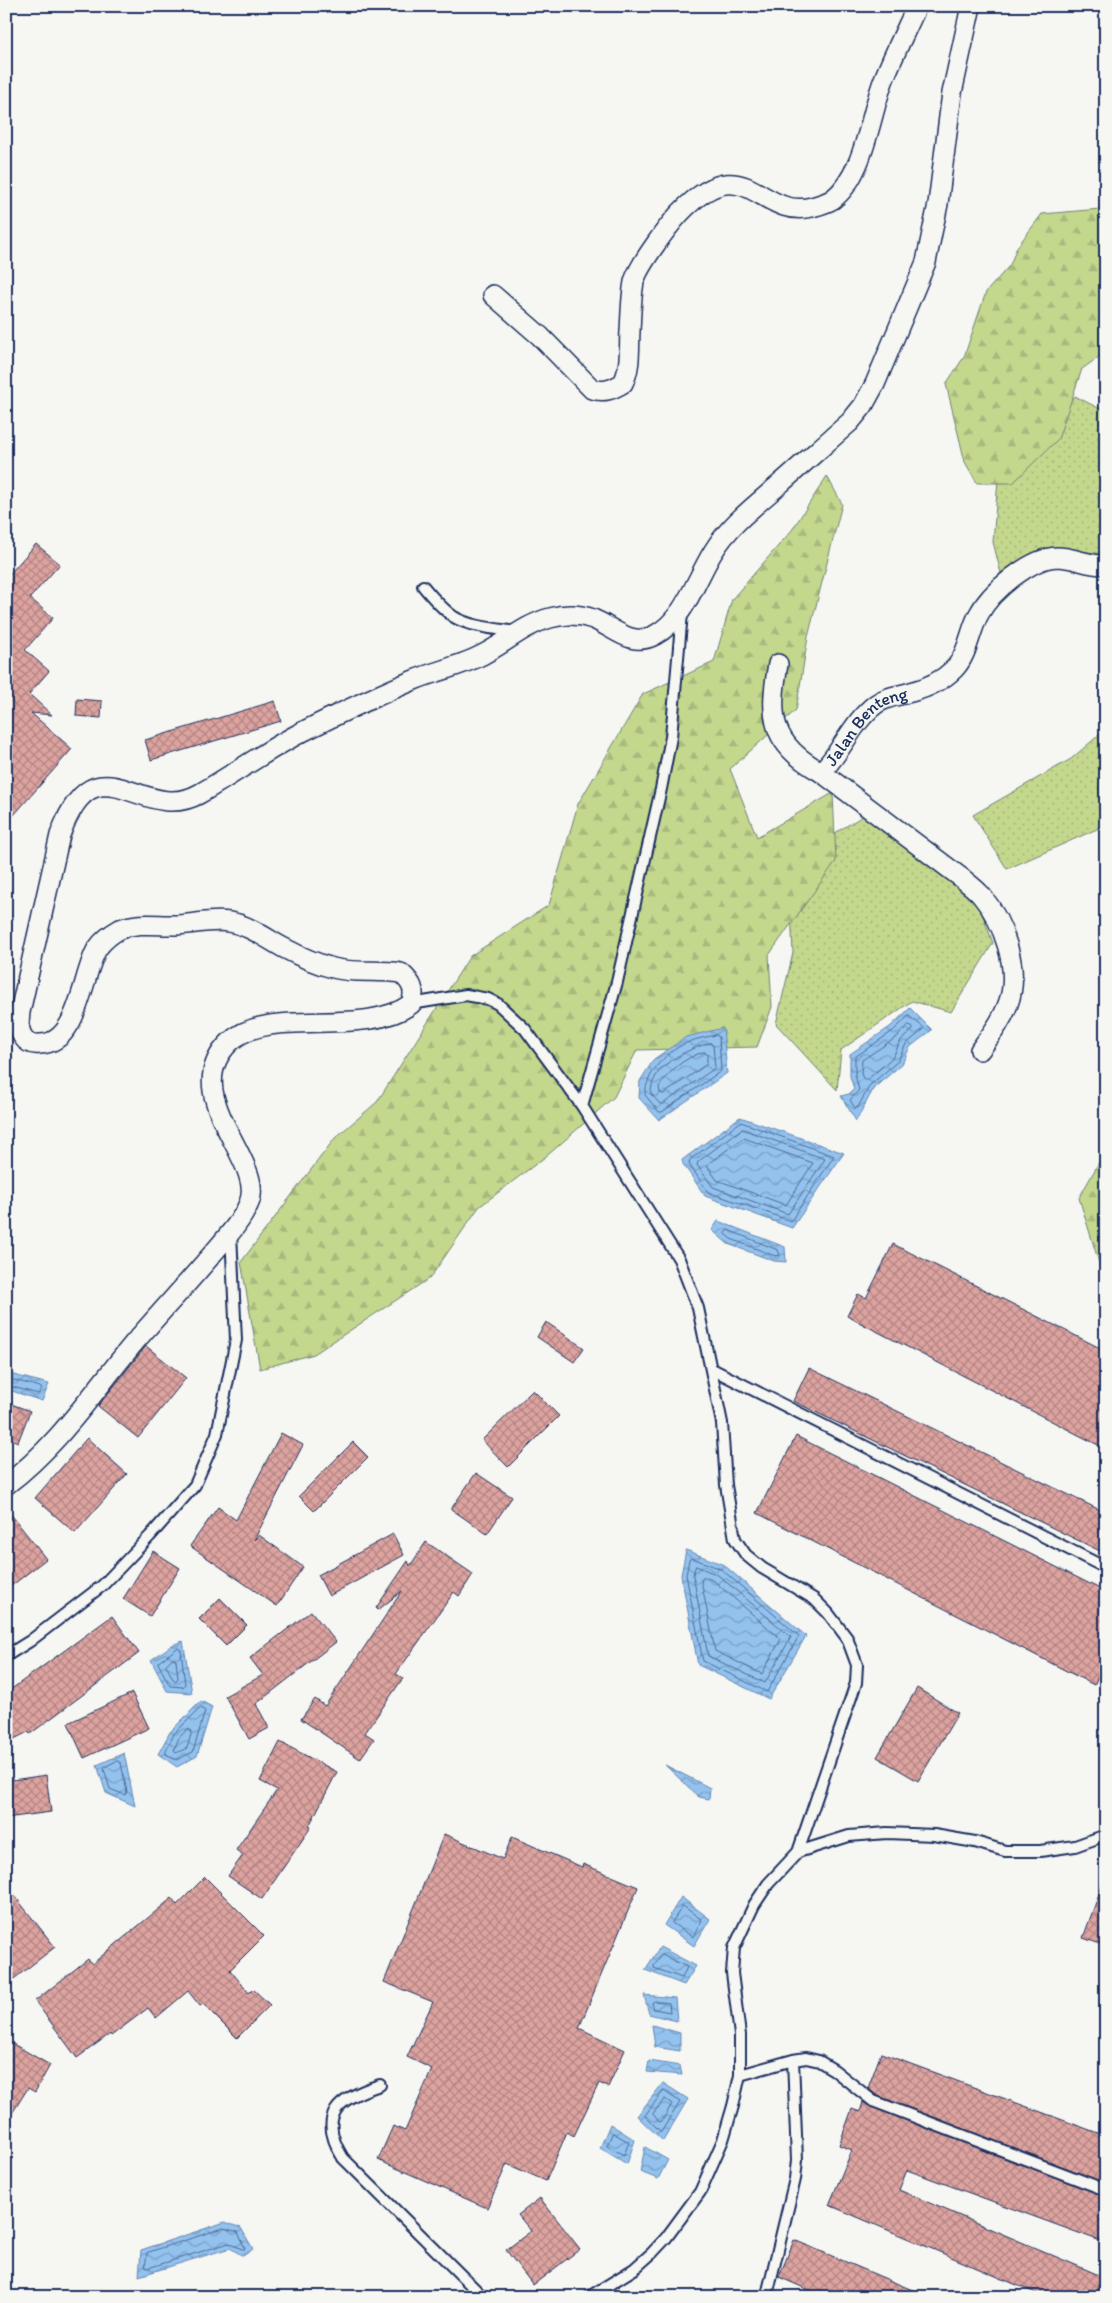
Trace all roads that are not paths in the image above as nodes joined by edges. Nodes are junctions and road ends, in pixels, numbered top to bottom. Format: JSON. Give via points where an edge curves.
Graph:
{"nodes":[{"id":1,"x":917,"y":6,"type":"edge"},
{"id":2,"x":971,"y":6,"type":"edge"},
{"id":3,"x":493,"y":294,"type":"dead end"},
{"id":4,"x":1106,"y":565,"type":"edge"},
{"id":5,"x":423,"y":586,"type":"dead end"},
{"id":6,"x":682,"y":608,"type":"junction"},
{"id":7,"x":516,"y":632,"type":"junction"},
{"id":8,"x":778,"y":664,"type":"dead end"},
{"id":9,"x":821,"y":772,"type":"junction"},
{"id":10,"x":411,"y":1004,"type":"junction"},
{"id":11,"x":980,"y":1050,"type":"dead end"},
{"id":12,"x":582,"y":1106,"type":"junction"},
{"id":13,"x":231,"y":1232,"type":"junction"},
{"id":14,"x":712,"y":1369,"type":"junction"},
{"id":15,"x":6,"y":1485,"type":"edge"},
{"id":16,"x":1106,"y":1568,"type":"edge"},
{"id":17,"x":6,"y":1656,"type":"edge"},
{"id":18,"x":1106,"y":1835,"type":"edge"},
{"id":19,"x":798,"y":1852,"type":"junction"},
{"id":20,"x":793,"y":2060,"type":"junction"},
{"id":21,"x":740,"y":2075,"type":"junction"},
{"id":22,"x":380,"y":2084,"type":"dead end"},
{"id":23,"x":1106,"y":2190,"type":"edge"},
{"id":24,"x":483,"y":2297,"type":"edge"},
{"id":25,"x":589,"y":2297,"type":"edge"},
{"id":26,"x":768,"y":2297,"type":"edge"}],
"edges":[{"from":1,"to":3,"type":"street","via":[[884,79],[868,135],[850,179],[833,198],[822,204],[797,209],[786,207],[747,186],[723,185],[702,192],[679,214],[634,280],[628,363],[623,383],[609,390],[592,389]]},
{"from":2,"to":6,"type":"street","via":[[952,93],[931,246],[918,286],[875,384],[850,422],[726,533]]},
{"from":4,"to":9,"type":"street","name":"Jalan Benteng","via":[[1057,557],[1042,560],[1023,571],[988,599],[955,668],[926,688],[885,698],[873,706]]},
{"from":5,"to":7,"type":"lane","via":[[454,617]]},
{"from":6,"to":7,"type":"street","via":[[669,625],[647,638],[624,637],[592,619],[566,615],[534,623]]},
{"from":6,"to":12,"type":"lane","via":[[671,737],[662,788],[617,982]]},
{"from":7,"to":10,"type":"street","via":[[482,655],[413,681],[307,729],[197,795],[179,802],[160,802],[123,787],[106,785],[88,790],[70,810],[60,835],[19,1025],[23,1038],[34,1044],[43,1044],[60,1035],[74,1014],[98,947],[118,930],[140,924],[214,922],[240,926],[332,968],[401,973],[413,987]]},
{"from":8,"to":9,"type":"street","via":[[773,714],[780,737],[790,750]]},
{"from":9,"to":11,"type":"street","name":"Jalan Benteng","via":[[963,879],[980,893],[993,912],[1013,974],[1009,1002],[998,1026]]},
{"from":10,"to":12,"type":"lane","via":[[466,995],[498,1004],[525,1029]]},
{"from":10,"to":13,"type":"street","via":[[402,1011],[369,1020],[295,1023],[256,1029],[236,1036],[225,1047],[214,1069],[214,1095],[222,1122],[245,1166],[251,1190],[249,1203]]},
{"from":12,"to":14,"type":"lane","via":[[679,1259],[698,1308]]},
{"from":13,"to":15,"type":"street","via":[[134,1343],[58,1438]]},
{"from":13,"to":17,"type":"lane","via":[[236,1340],[217,1434],[195,1485],[103,1585]]},
{"from":14,"to":16,"type":"lane"},
{"from":14,"to":19,"type":"lane","via":[[722,1423],[726,1485],[735,1539],[756,1563],[814,1600],[828,1613],[847,1638],[857,1665],[856,1683]]},
{"from":18,"to":19,"type":"lane","via":[[1075,1846],[1005,1851],[934,1835],[887,1833],[849,1836]]},
{"from":19,"to":21,"type":"lane","via":[[768,1884],[754,1905],[734,1948],[732,1974],[740,2035]]},
{"from":20,"to":21,"type":"lane"},
{"from":20,"to":23,"type":"lane","via":[[806,2058],[819,2062],[873,2100]]},
{"from":20,"to":26,"type":"lane","via":[[796,2170]]},
{"from":21,"to":25,"type":"lane","via":[[722,2140],[700,2192],[652,2252],[634,2268]]},
{"from":22,"to":24,"type":"lane","via":[[356,2092],[343,2101],[331,2123],[333,2142],[343,2158]]}]}
